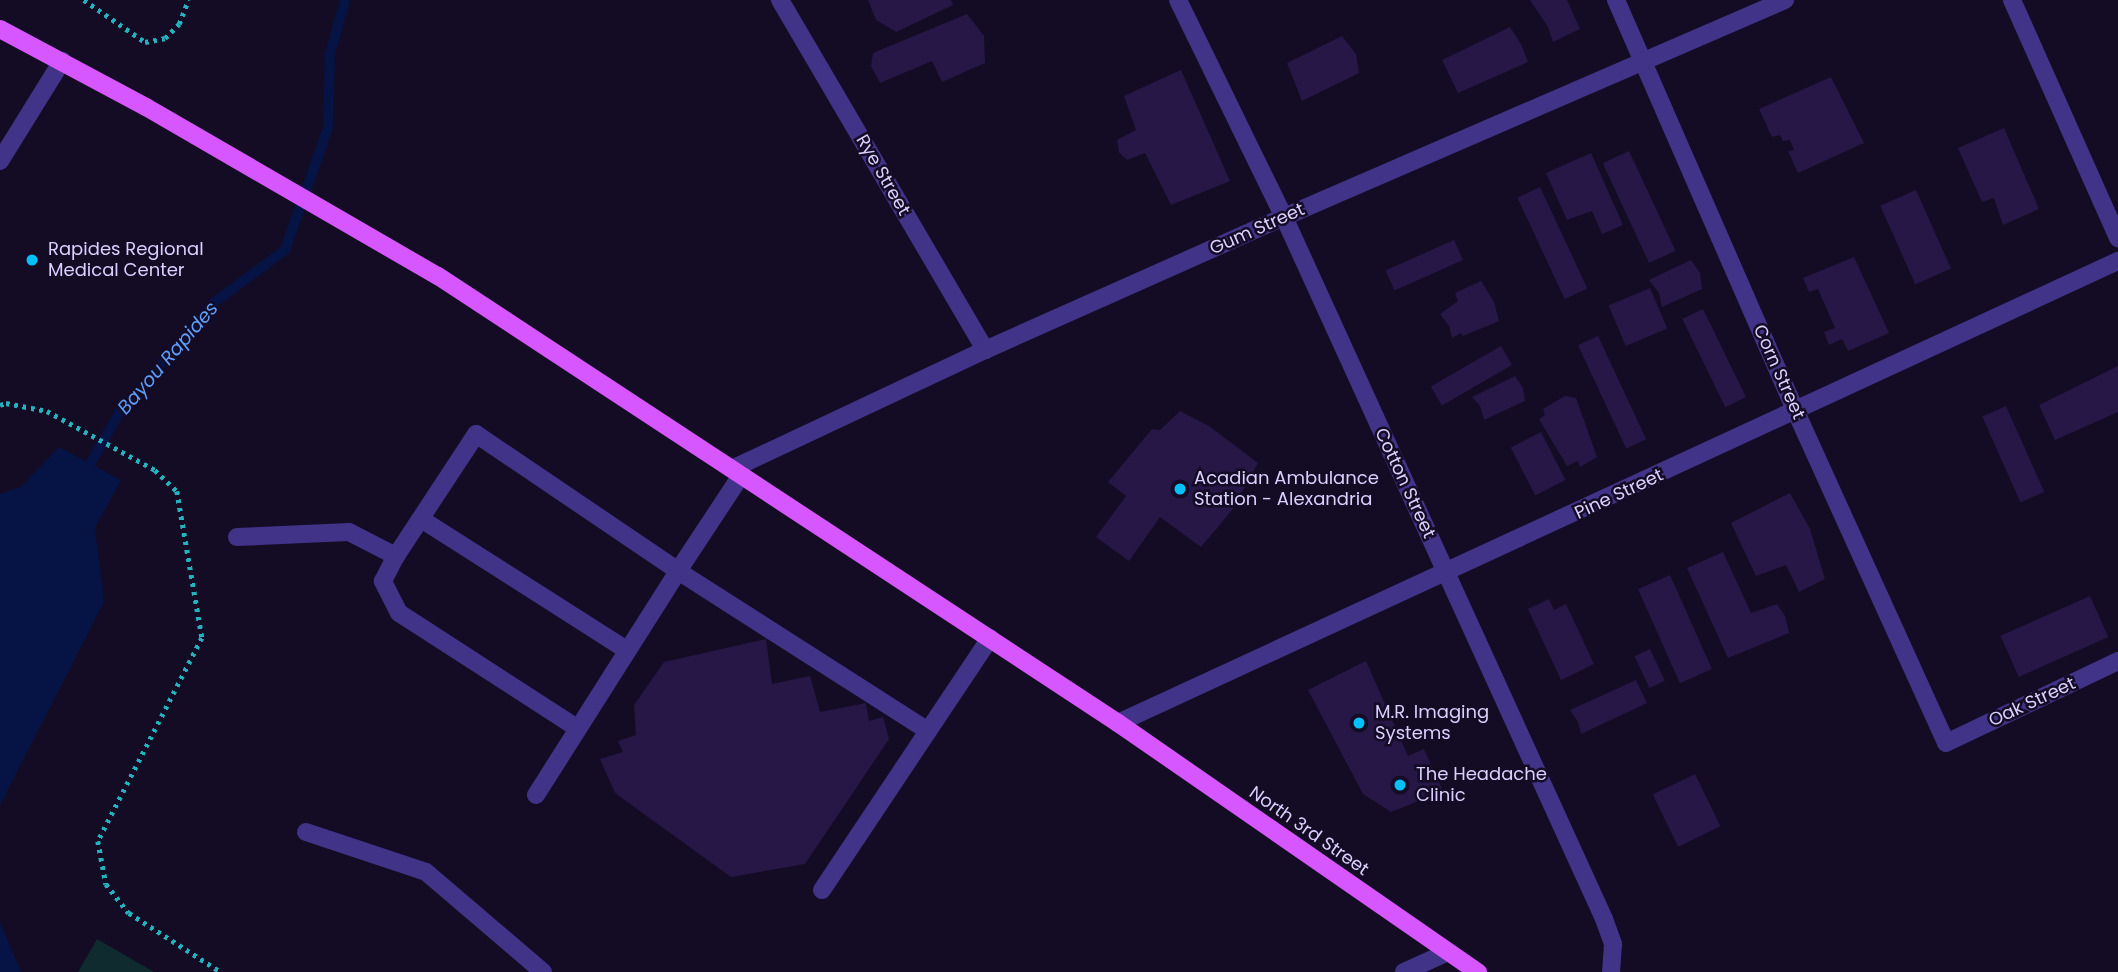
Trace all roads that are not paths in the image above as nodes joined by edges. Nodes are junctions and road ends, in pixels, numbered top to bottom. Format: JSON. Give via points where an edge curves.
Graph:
{"nodes":[{"id":1,"x":780,"y":0,"type":"edge"},
{"id":2,"x":1178,"y":0,"type":"edge"},
{"id":3,"x":1616,"y":0,"type":"edge"},
{"id":4,"x":1785,"y":0,"type":"edge"},
{"id":5,"x":2012,"y":0,"type":"edge"},
{"id":6,"x":0,"y":29,"type":"edge"},
{"id":7,"x":62,"y":61,"type":"junction"},
{"id":8,"x":1644,"y":61,"type":"junction"},
{"id":9,"x":7,"y":135,"type":"edge"},
{"id":10,"x":0,"y":161,"type":"edge"},
{"id":11,"x":1284,"y":217,"type":"junction"},
{"id":12,"x":2118,"y":238,"type":"edge"},
{"id":13,"x":2118,"y":261,"type":"edge"},
{"id":14,"x":985,"y":350,"type":"junction"},
{"id":15,"x":1796,"y":412,"type":"junction"},
{"id":16,"x":738,"y":471,"type":"junction"},
{"id":17,"x":421,"y":519,"type":"junction"},
{"id":18,"x":237,"y":537,"type":"dead end"},
{"id":19,"x":396,"y":556,"type":"junction"},
{"id":20,"x":678,"y":571,"type":"junction"},
{"id":21,"x":1446,"y":573,"type":"junction"},
{"id":22,"x":990,"y":638,"type":"junction"},
{"id":23,"x":627,"y":650,"type":"junction"},
{"id":24,"x":2118,"y":661,"type":"edge"},
{"id":25,"x":1118,"y":723,"type":"junction"},
{"id":26,"x":577,"y":728,"type":"junction"},
{"id":27,"x":928,"y":731,"type":"junction"},
{"id":28,"x":1946,"y":743,"type":"joint"},
{"id":29,"x":536,"y":795,"type":"dead end"},
{"id":30,"x":306,"y":832,"type":"dead end"},
{"id":31,"x":822,"y":890,"type":"dead end"},
{"id":32,"x":1448,"y":952,"type":"junction"},
{"id":33,"x":543,"y":972,"type":"edge"},
{"id":34,"x":1405,"y":972,"type":"edge"},
{"id":35,"x":1478,"y":972,"type":"edge"},
{"id":36,"x":1611,"y":972,"type":"edge"}],
"edges":[{"from":1,"to":14,"type":"street","name":"Rye Street"},
{"from":2,"to":11,"type":"street","name":"Cotton Street"},
{"from":3,"to":8,"type":"street","name":"Corn Street"},
{"from":4,"to":8,"type":"street","name":"Gum Street"},
{"from":5,"to":12,"type":"street"},
{"from":6,"to":7,"type":"main road","name":"North 3rd Street"},
{"from":7,"to":9,"type":"street"},
{"from":7,"to":16,"type":"main road","name":"North 3rd Street","via":[[438,276]]},
{"from":8,"to":11,"type":"street","name":"Gum Street"},
{"from":8,"to":15,"type":"street","name":"Corn Street"},
{"from":9,"to":10,"type":"street"},
{"from":11,"to":14,"type":"street","name":"Gum Street"},
{"from":11,"to":21,"type":"street","name":"Cotton Street"},
{"from":13,"to":15,"type":"street","name":"Pine Street"},
{"from":14,"to":16,"type":"street","name":"Gum Street"},
{"from":15,"to":21,"type":"street","name":"Pine Street"},
{"from":15,"to":28,"type":"street","name":"Corn Street"},
{"from":16,"to":20,"type":"street"},
{"from":16,"to":22,"type":"main road","name":"North 3rd Street"},
{"from":17,"to":19,"type":"street"},
{"from":17,"to":20,"type":"street","via":[[476,434]]},
{"from":17,"to":23,"type":"street"},
{"from":18,"to":19,"type":"street","via":[[349,532]]},
{"from":19,"to":26,"type":"street","via":[[383,581],[399,613]]},
{"from":20,"to":23,"type":"street"},
{"from":20,"to":27,"type":"street"},
{"from":21,"to":25,"type":"street","name":"Pine Street"},
{"from":21,"to":36,"type":"street","name":"Cotton Street","via":[[1604,919],[1613,944]]},
{"from":22,"to":25,"type":"main road","name":"North 3rd Street"},
{"from":22,"to":27,"type":"street"},
{"from":23,"to":26,"type":"street"},
{"from":24,"to":28,"type":"street","name":"Oak Street"},
{"from":25,"to":32,"type":"main road","name":"North 3rd Street"},
{"from":26,"to":29,"type":"street"},
{"from":27,"to":31,"type":"street"},
{"from":30,"to":33,"type":"street","via":[[426,872]]},
{"from":32,"to":34,"type":"street"},
{"from":32,"to":35,"type":"main road","name":"North 3rd Street"}]}
